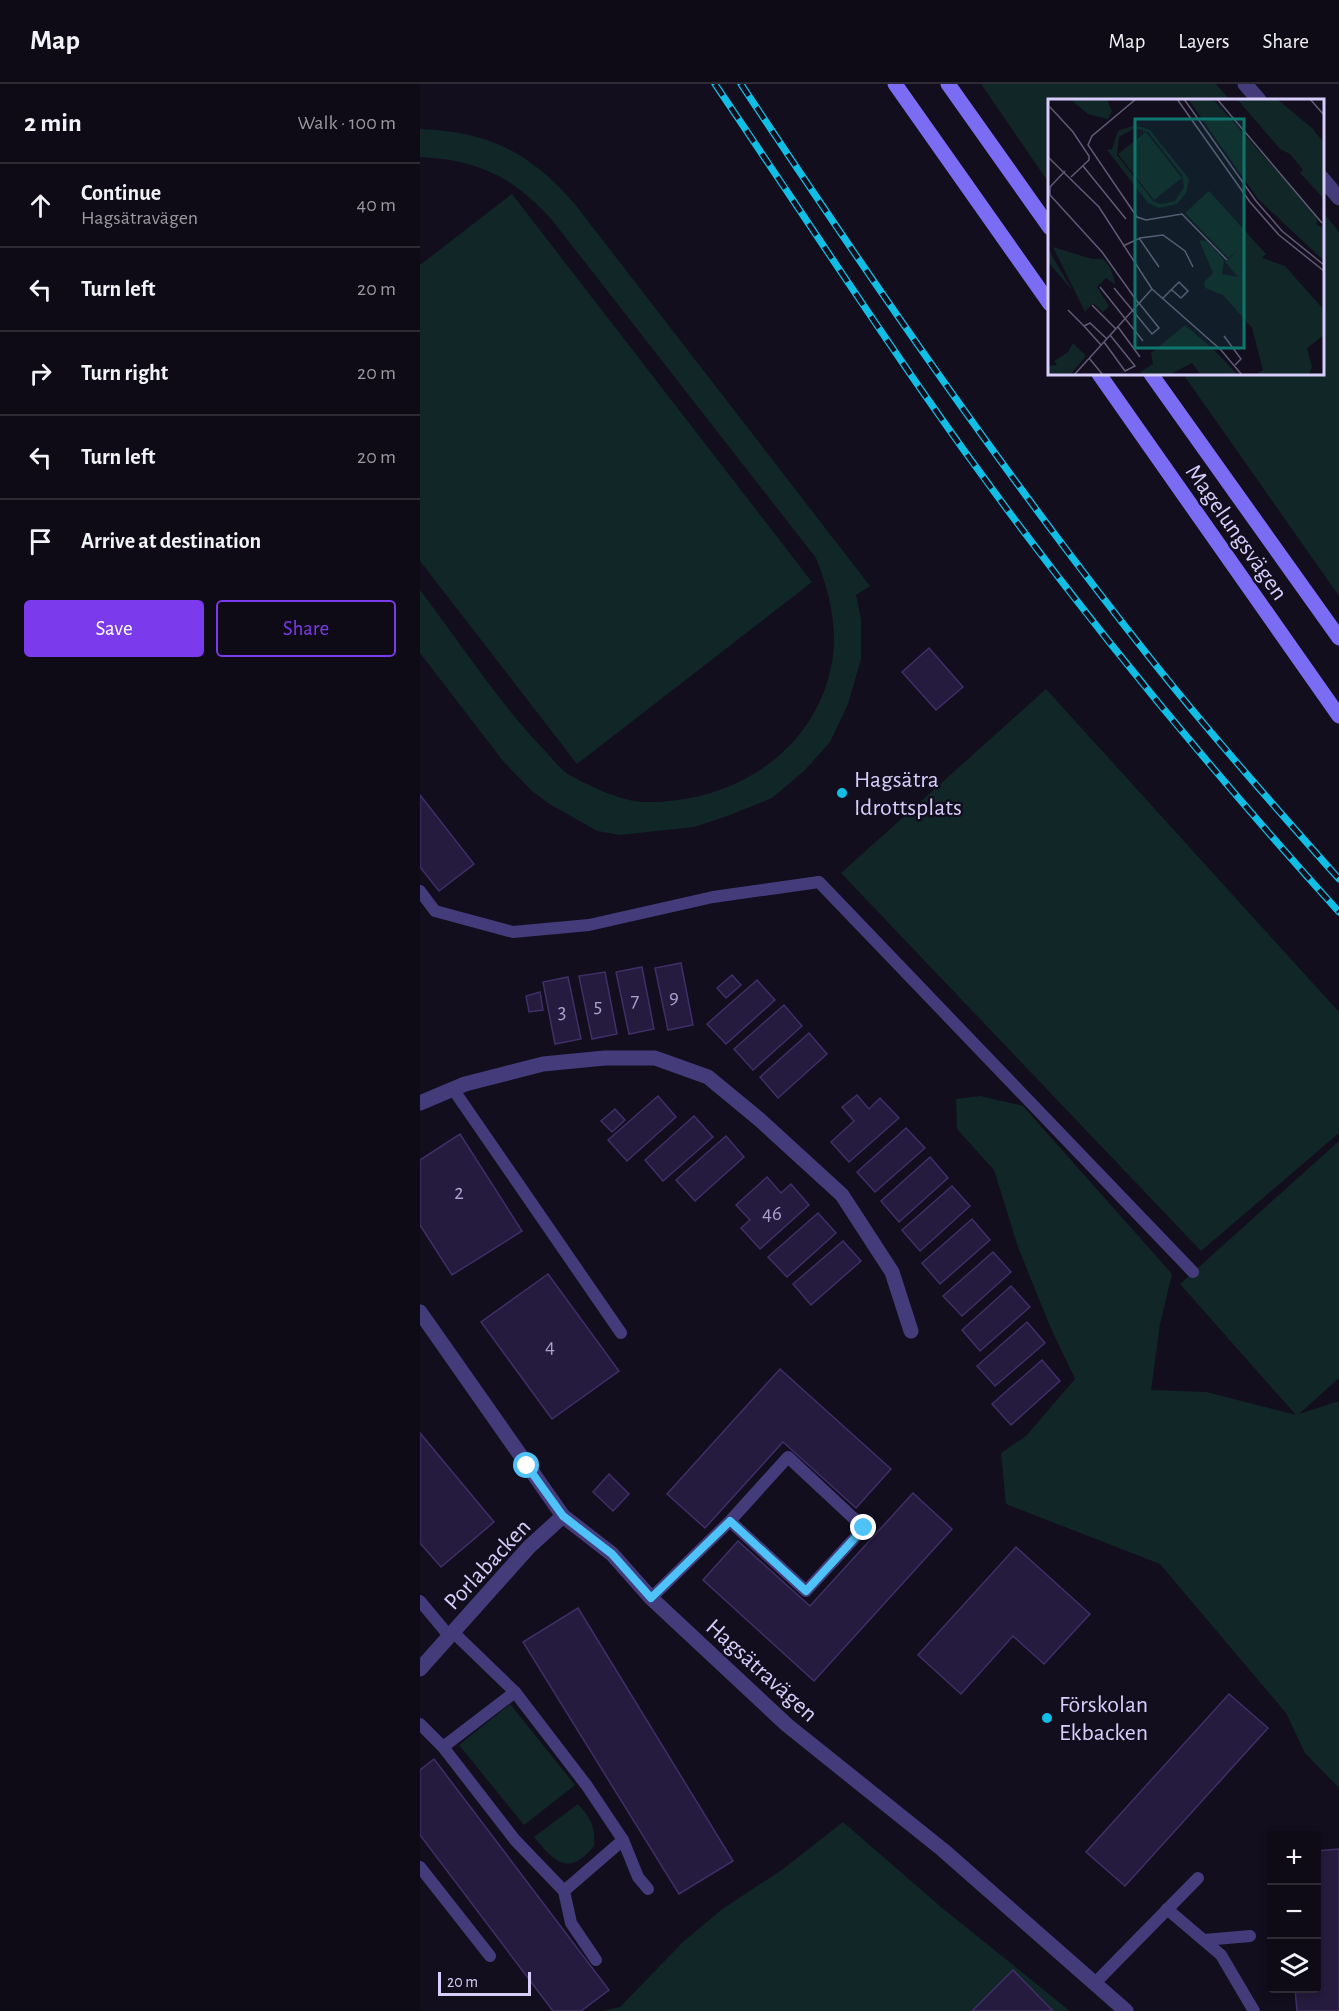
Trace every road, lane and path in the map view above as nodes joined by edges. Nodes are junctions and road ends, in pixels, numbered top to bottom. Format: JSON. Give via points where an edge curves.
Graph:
{"nodes":[{"id":1,"x":896,"y":84,"type":"edge"},
{"id":2,"x":948,"y":84,"type":"edge"},
{"id":3,"x":1245,"y":84,"type":"edge"},
{"id":4,"x":1258,"y":99,"type":"edge"},
{"id":5,"x":1324,"y":179,"type":"edge"},
{"id":6,"x":1339,"y":198,"type":"edge"},
{"id":7,"x":1048,"y":225,"type":"edge"},
{"id":8,"x":1048,"y":301,"type":"edge"},
{"id":9,"x":1099,"y":375,"type":"edge"},
{"id":10,"x":1152,"y":375,"type":"edge"},
{"id":11,"x":1339,"y":638,"type":"edge"},
{"id":12,"x":1339,"y":716,"type":"edge"},
{"id":13,"x":420,"y":891,"type":"edge"},
{"id":14,"x":453,"y":1089,"type":"junction"},
{"id":15,"x":420,"y":1103,"type":"edge"},
{"id":16,"x":1192,"y":1272,"type":"dead end"},
{"id":17,"x":420,"y":1312,"type":"edge"},
{"id":18,"x":911,"y":1331,"type":"dead end"},
{"id":19,"x":621,"y":1334,"type":"dead end"},
{"id":20,"x":563,"y":1516,"type":"junction"},
{"id":21,"x":730,"y":1521,"type":"junction"},
{"id":22,"x":651,"y":1598,"type":"junction"},
{"id":23,"x":420,"y":1601,"type":"edge"},
{"id":24,"x":420,"y":1614,"type":"edge"},
{"id":25,"x":449,"y":1637,"type":"junction"},
{"id":26,"x":420,"y":1670,"type":"edge"},
{"id":27,"x":515,"y":1692,"type":"junction"},
{"id":28,"x":420,"y":1724,"type":"edge"},
{"id":29,"x":443,"y":1747,"type":"junction"},
{"id":30,"x":623,"y":1840,"type":"junction"},
{"id":31,"x":420,"y":1867,"type":"edge"},
{"id":32,"x":1198,"y":1878,"type":"dead end"},
{"id":33,"x":648,"y":1889,"type":"dead end"},
{"id":34,"x":564,"y":1891,"type":"junction"},
{"id":35,"x":1167,"y":1909,"type":"junction"},
{"id":36,"x":1250,"y":1936,"type":"dead end"},
{"id":37,"x":1204,"y":1940,"type":"junction"},
{"id":38,"x":490,"y":1956,"type":"dead end"},
{"id":39,"x":596,"y":1960,"type":"dead end"},
{"id":40,"x":1095,"y":1983,"type":"junction"},
{"id":41,"x":1126,"y":2011,"type":"edge"},
{"id":42,"x":1254,"y":2011,"type":"edge"}],
"edges":[{"from":1,"to":8,"type":"main road"},
{"from":2,"to":7,"type":"main road"},
{"from":3,"to":4,"type":"street"},
{"from":5,"to":6,"type":"street"},
{"from":9,"to":12,"type":"main road","name":"Magelungsvägen"},
{"from":10,"to":11,"type":"main road","name":"Magelungsvägen"},
{"from":13,"to":16,"type":"lane","via":[[435,910],[513,932],[589,924],[713,897],[819,882]]},
{"from":14,"to":15,"type":"street"},
{"from":14,"to":18,"type":"street","via":[[543,1064],[605,1058],[655,1058],[708,1077],[842,1195],[892,1272]]},
{"from":14,"to":19,"type":"lane"},
{"from":17,"to":20,"type":"street","name":"Hagsätravägen"},
{"from":20,"to":22,"type":"street","name":"Hagsätravägen","via":[[612,1554]]},
{"from":20,"to":25,"type":"street","name":"Porlabacken","via":[[529,1547]]},
{"from":21,"to":21,"type":"lane","via":[[806,1591],[864,1528],[788,1457]]},
{"from":21,"to":22,"type":"lane"},
{"from":22,"to":40,"type":"street","name":"Hagsätravägen","via":[[787,1725],[943,1850]]},
{"from":23,"to":25,"type":"lane"},
{"from":24,"to":25,"type":"lane"},
{"from":25,"to":26,"type":"street","name":"Porlabacken"},
{"from":25,"to":27,"type":"lane"},
{"from":27,"to":29,"type":"lane"},
{"from":27,"to":30,"type":"lane"},
{"from":28,"to":29,"type":"lane"},
{"from":29,"to":34,"type":"lane","via":[[515,1840]]},
{"from":30,"to":33,"type":"lane","via":[[638,1877]]},
{"from":30,"to":34,"type":"lane"},
{"from":31,"to":38,"type":"lane"},
{"from":32,"to":35,"type":"lane"},
{"from":34,"to":39,"type":"lane","via":[[571,1923]]},
{"from":35,"to":37,"type":"lane"},
{"from":35,"to":40,"type":"lane"},
{"from":36,"to":37,"type":"lane"},
{"from":37,"to":42,"type":"lane","via":[[1221,1955]]},
{"from":40,"to":41,"type":"street","name":"Hagsätravägen"}]}
